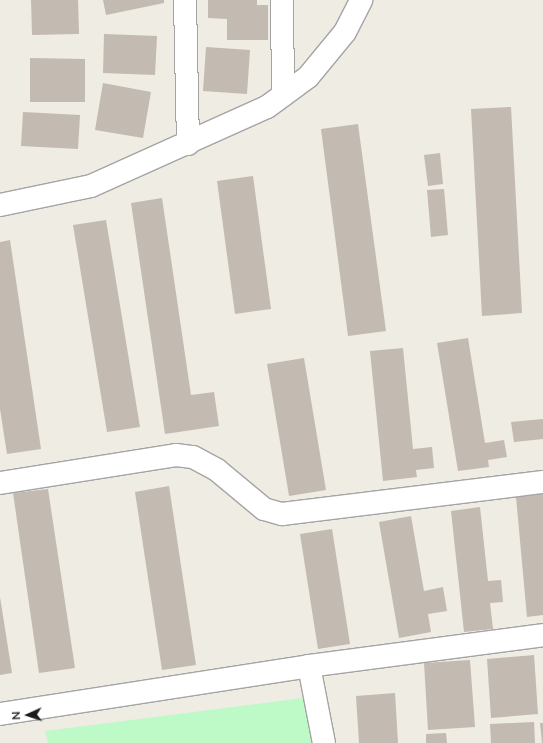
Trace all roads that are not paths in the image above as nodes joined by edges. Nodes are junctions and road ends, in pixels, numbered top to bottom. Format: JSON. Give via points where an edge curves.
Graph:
{"nodes":[{"id":1,"x":185,"y":0,"type":"edge"},
{"id":2,"x":282,"y":0,"type":"edge"},
{"id":3,"x":361,"y":0,"type":"edge"},
{"id":4,"x":282,"y":95,"type":"junction"},
{"id":5,"x":188,"y":144,"type":"junction"},
{"id":6,"x":0,"y":205,"type":"edge"},
{"id":7,"x":543,"y":482,"type":"edge"},
{"id":8,"x":0,"y":483,"type":"edge"},
{"id":9,"x":543,"y":635,"type":"edge"},
{"id":10,"x":309,"y":666,"type":"junction"},
{"id":11,"x":0,"y":714,"type":"edge"},
{"id":12,"x":324,"y":743,"type":"edge"}],
"edges":[{"from":1,"to":5,"type":"street"},
{"from":2,"to":4,"type":"street"},
{"from":3,"to":4,"type":"street","via":[[345,32],[308,77]]},
{"from":4,"to":5,"type":"street","via":[[267,107]]},
{"from":5,"to":6,"type":"street","via":[[91,186]]},
{"from":7,"to":8,"type":"street","via":[[282,514],[264,509],[217,470],[193,457],[176,455]]},
{"from":9,"to":10,"type":"street"},
{"from":10,"to":11,"type":"street"},
{"from":10,"to":12,"type":"street"}]}
